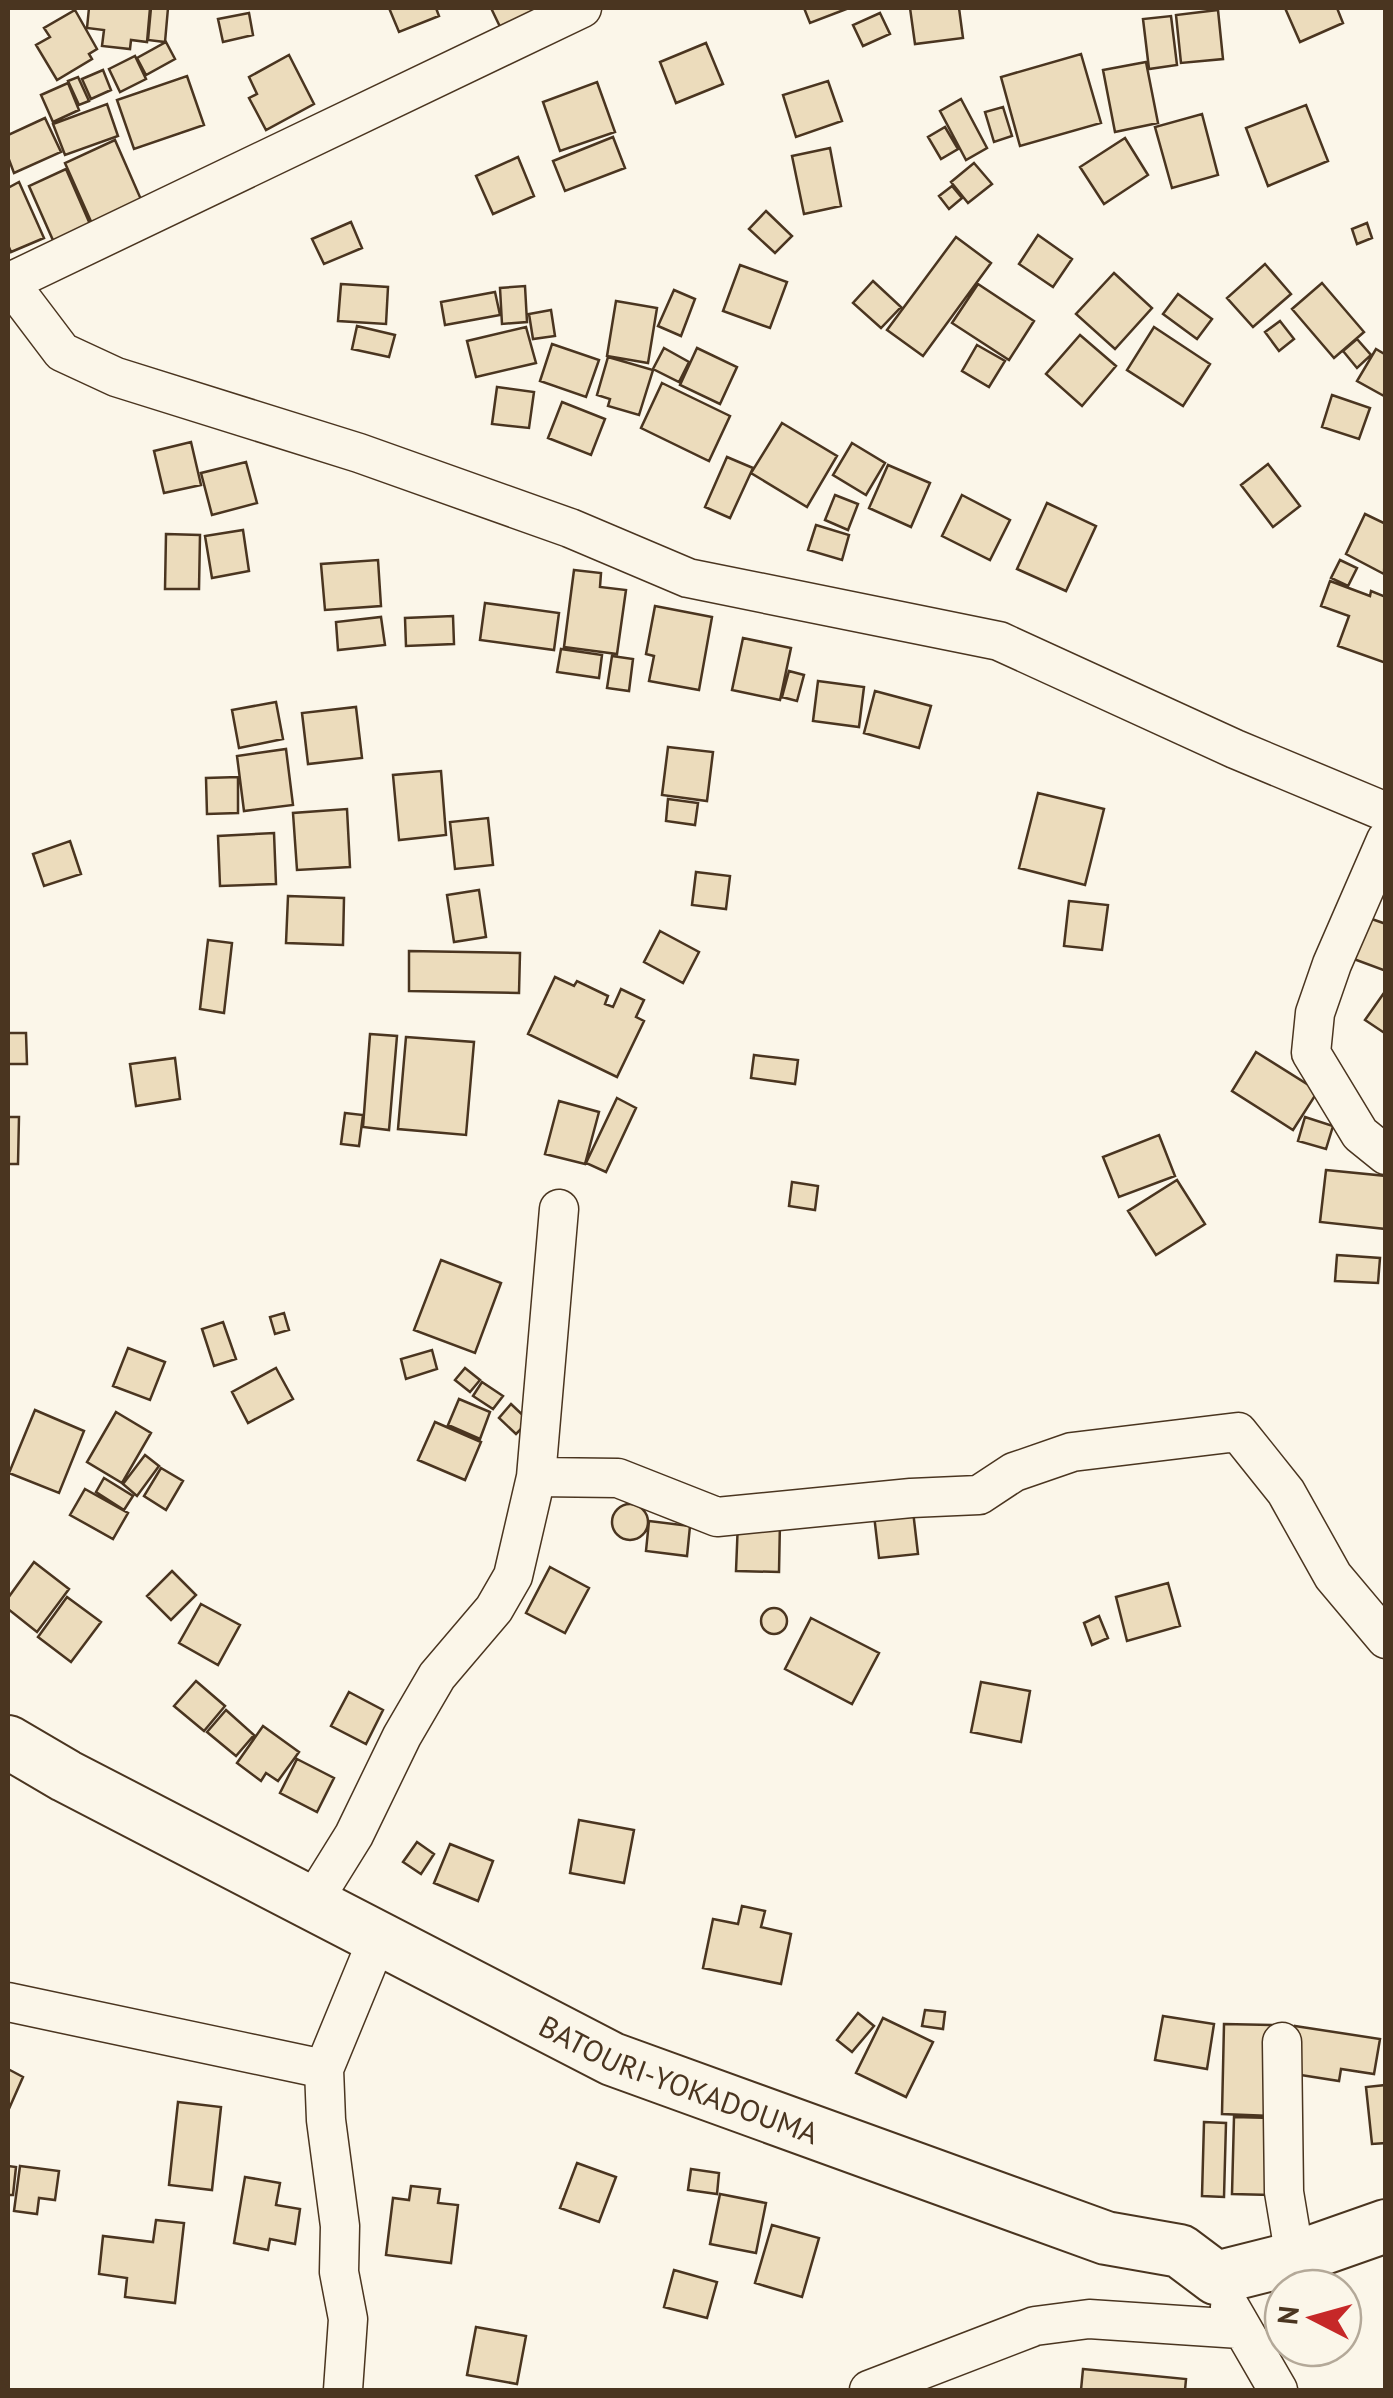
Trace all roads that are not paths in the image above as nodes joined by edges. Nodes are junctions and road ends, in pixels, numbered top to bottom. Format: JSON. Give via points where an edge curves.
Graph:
{"nodes":[{"id":1,"x":582,"y":8,"type":"edge"},
{"id":2,"x":8,"y":283,"type":"edge"},
{"id":3,"x":1386,"y":812,"type":"edge"},
{"id":4,"x":1386,"y":840,"type":"edge"},
{"id":5,"x":1386,"y":1155,"type":"edge"},
{"id":6,"x":559,"y":1209,"type":"dead end"},
{"id":7,"x":536,"y":1477,"type":"junction"},
{"id":8,"x":1386,"y":1640,"type":"edge"},
{"id":9,"x":8,"y":1742,"type":"edge"},
{"id":10,"x":313,"y":1902,"type":"junction"},
{"id":11,"x":378,"y":1938,"type":"junction"},
{"id":12,"x":8,"y":2002,"type":"edge"},
{"id":13,"x":1282,"y":2042,"type":"dead end"},
{"id":14,"x":324,"y":2069,"type":"junction"},
{"id":15,"x":1386,"y":2226,"type":"edge"},
{"id":16,"x":1295,"y":2258,"type":"junction"},
{"id":17,"x":1216,"y":2278,"type":"junction"},
{"id":18,"x":1240,"y":2329,"type":"junction"},
{"id":19,"x":343,"y":2390,"type":"edge"},
{"id":20,"x":869,"y":2390,"type":"edge"},
{"id":21,"x":1278,"y":2390,"type":"edge"}],
"edges":[{"from":1,"to":2,"type":"street"},
{"from":2,"to":3,"type":"street","via":[[62,352],[116,376],[394,465],[688,578],[998,642]]},
{"from":4,"to":5,"type":"street","via":[[1332,964],[1315,1014],[1311,1053],[1360,1134]]},
{"from":6,"to":7,"type":"street"},
{"from":7,"to":8,"type":"street","via":[[618,1478],[717,1517],[979,1495],[1014,1472],[1072,1452],[1238,1432],[1286,1492],[1333,1576]]},
{"from":7,"to":10,"type":"street","via":[[513,1576],[437,1676]]},
{"from":9,"to":10,"type":"highway","name":"BATOURI-YOKADOUMA"},
{"from":10,"to":11,"type":"highway","name":"BATOURI-YOKADOUMA"},
{"from":11,"to":14,"type":"street"},
{"from":11,"to":17,"type":"highway","name":"BATOURI-YOKADOUMA","via":[[612,2058],[1106,2238],[1180,2251]]},
{"from":12,"to":14,"type":"street"},
{"from":13,"to":16,"type":"street","via":[[1284,2192]]},
{"from":14,"to":19,"type":"street","via":[[348,2320]]},
{"from":15,"to":16,"type":"highway"},
{"from":16,"to":17,"type":"highway"},
{"from":17,"to":18,"type":"street"},
{"from":18,"to":20,"type":"street","via":[[1089,2320],[1035,2326]]},
{"from":18,"to":21,"type":"street"}]}
